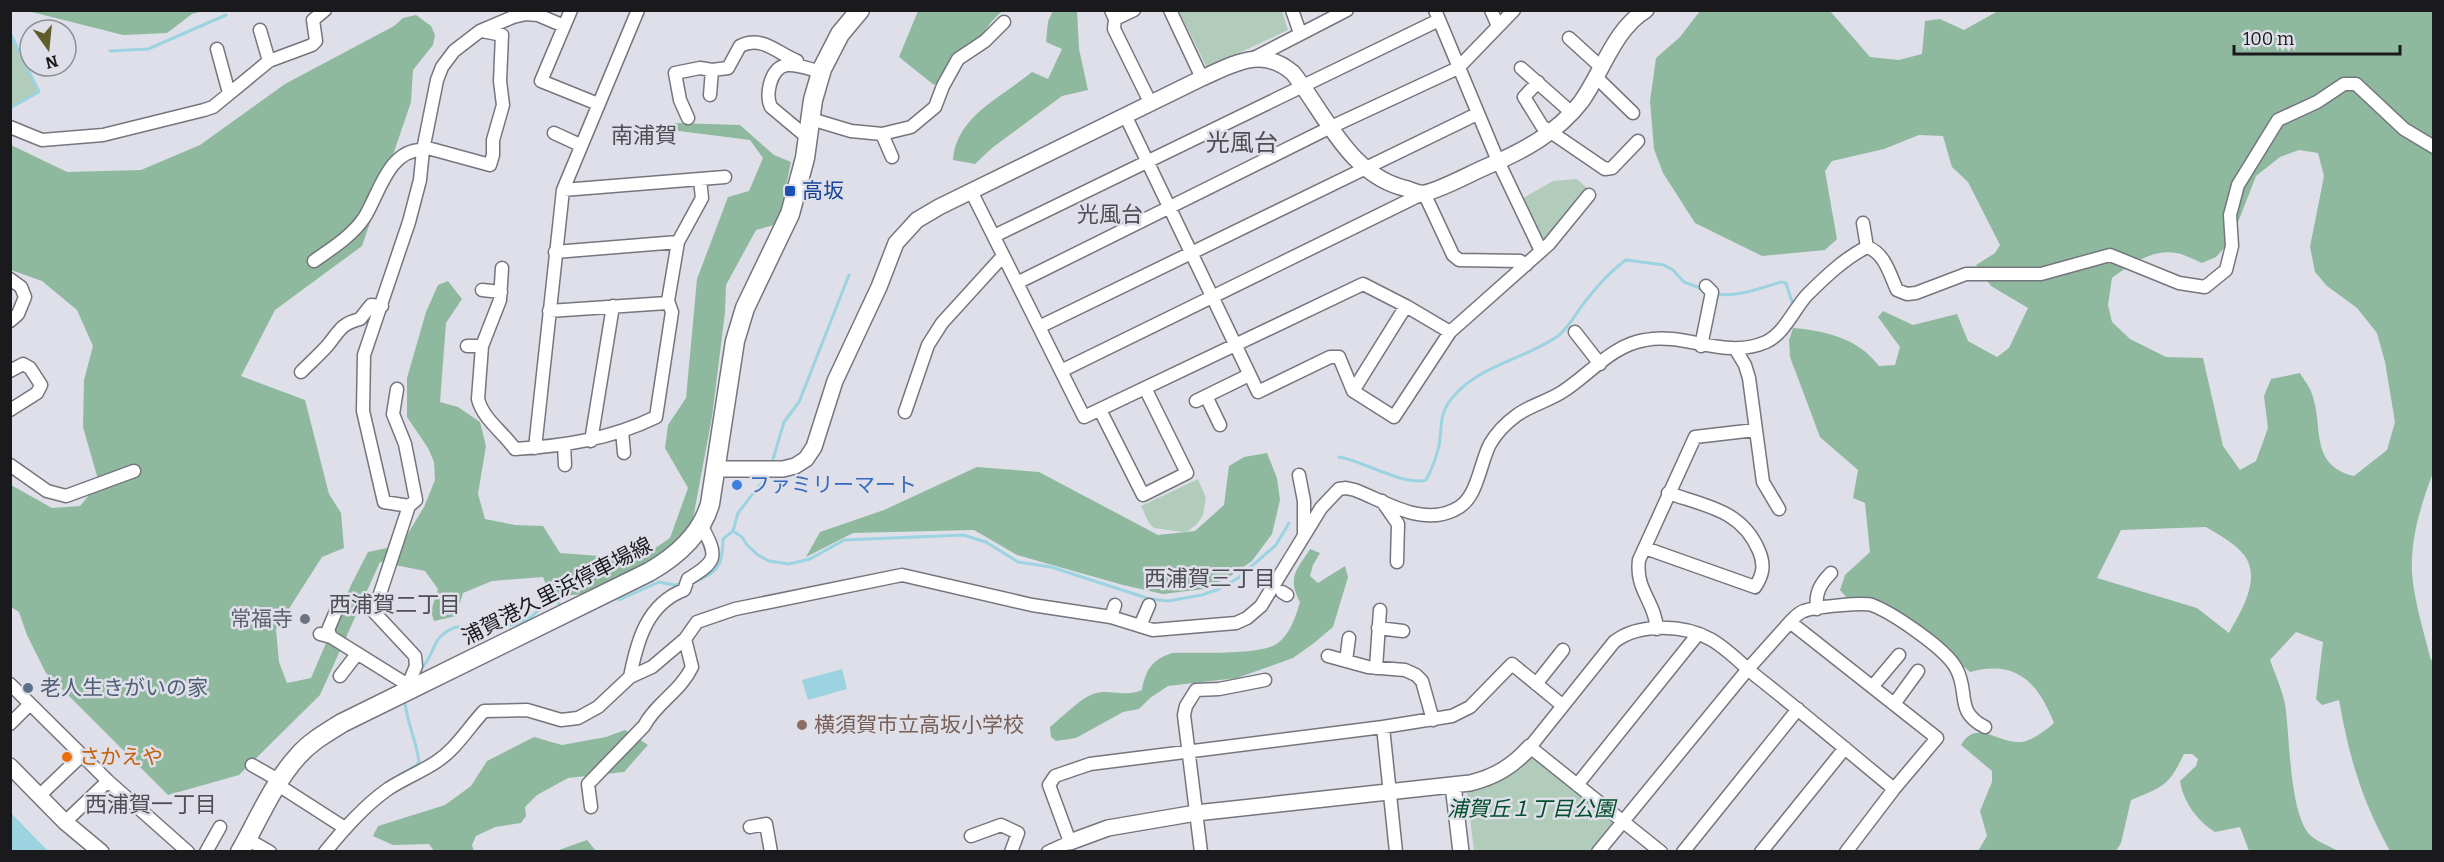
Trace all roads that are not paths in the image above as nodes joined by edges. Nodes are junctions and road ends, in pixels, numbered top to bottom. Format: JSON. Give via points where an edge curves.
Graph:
{"nodes":[{"id":1,"x":325,"y":10,"type":"edge"},
{"id":2,"x":571,"y":10,"type":"edge"},
{"id":3,"x":638,"y":10,"type":"edge"},
{"id":4,"x":860,"y":10,"type":"edge"},
{"id":5,"x":1134,"y":10,"type":"edge"},
{"id":6,"x":1170,"y":10,"type":"edge"},
{"id":7,"x":1292,"y":10,"type":"edge"},
{"id":8,"x":1347,"y":10,"type":"edge"},
{"id":9,"x":1491,"y":10,"type":"edge"},
{"id":10,"x":1514,"y":10,"type":"edge"},
{"id":11,"x":1646,"y":10,"type":"edge"},
{"id":12,"x":1113,"y":15,"type":"edge"},
{"id":13,"x":1437,"y":15,"type":"edge"},
{"id":14,"x":1004,"y":22,"type":"dead end"},
{"id":15,"x":564,"y":26,"type":"junction"},
{"id":16,"x":1498,"y":26,"type":"junction"},
{"id":17,"x":260,"y":30,"type":"dead end"},
{"id":18,"x":480,"y":31,"type":"junction"},
{"id":19,"x":1300,"y":33,"type":"junction"},
{"id":20,"x":1569,"y":38,"type":"dead end"},
{"id":21,"x":217,"y":49,"type":"dead end"},
{"id":22,"x":1254,"y":58,"type":"junction"},
{"id":23,"x":269,"y":61,"type":"junction"},
{"id":24,"x":798,"y":65,"type":"junction"},
{"id":25,"x":1458,"y":68,"type":"junction"},
{"id":26,"x":1521,"y":68,"type":"dead end"},
{"id":27,"x":712,"y":70,"type":"junction"},
{"id":28,"x":820,"y":72,"type":"junction"},
{"id":29,"x":1599,"y":73,"type":"junction"},
{"id":30,"x":1202,"y":78,"type":"junction"},
{"id":31,"x":1538,"y":82,"type":"junction"},
{"id":32,"x":1304,"y":86,"type":"junction"},
{"id":33,"x":229,"y":93,"type":"junction"},
{"id":34,"x":710,"y":95,"type":"dead end"},
{"id":35,"x":598,"y":104,"type":"junction"},
{"id":36,"x":1150,"y":104,"type":"junction"},
{"id":37,"x":1572,"y":112,"type":"junction"},
{"id":38,"x":1633,"y":113,"type":"dead end"},
{"id":39,"x":1477,"y":114,"type":"junction"},
{"id":40,"x":1126,"y":117,"type":"junction"},
{"id":41,"x":688,"y":118,"type":"dead end"},
{"id":42,"x":10,"y":127,"type":"edge"},
{"id":43,"x":810,"y":127,"type":"junction"},
{"id":44,"x":1331,"y":127,"type":"junction"},
{"id":45,"x":554,"y":133,"type":"dead end"},
{"id":46,"x":1550,"y":133,"type":"junction"},
{"id":47,"x":882,"y":134,"type":"junction"},
{"id":48,"x":1638,"y":141,"type":"dead end"},
{"id":49,"x":580,"y":146,"type":"junction"},
{"id":50,"x":2433,"y":147,"type":"edge"},
{"id":51,"x":424,"y":149,"type":"junction"},
{"id":52,"x":892,"y":157,"type":"dead end"},
{"id":53,"x":1498,"y":161,"type":"junction"},
{"id":54,"x":1147,"y":162,"type":"junction"},
{"id":55,"x":1364,"y":168,"type":"junction"},
{"id":56,"x":725,"y":177,"type":"dead end"},
{"id":57,"x":700,"y":180,"type":"junction"},
{"id":58,"x":563,"y":190,"type":"junction"},
{"id":59,"x":971,"y":191,"type":"junction"},
{"id":60,"x":1424,"y":193,"type":"junction"},
{"id":61,"x":1589,"y":195,"type":"dead end"},
{"id":62,"x":1170,"y":208,"type":"junction"},
{"id":63,"x":1863,"y":223,"type":"dead end"},
{"id":64,"x":994,"y":236,"type":"junction"},
{"id":65,"x":678,"y":242,"type":"junction"},
{"id":66,"x":1867,"y":247,"type":"junction"},
{"id":67,"x":1541,"y":251,"type":"junction"},
{"id":68,"x":555,"y":252,"type":"junction"},
{"id":69,"x":1191,"y":252,"type":"junction"},
{"id":70,"x":1003,"y":256,"type":"junction"},
{"id":71,"x":314,"y":261,"type":"dead end"},
{"id":72,"x":1526,"y":265,"type":"junction"},
{"id":73,"x":502,"y":268,"type":"dead end"},
{"id":74,"x":10,"y":279,"type":"edge"},
{"id":75,"x":1017,"y":283,"type":"junction"},
{"id":76,"x":1706,"y":286,"type":"dead end"},
{"id":77,"x":482,"y":290,"type":"dead end"},
{"id":78,"x":501,"y":292,"type":"junction"},
{"id":79,"x":1213,"y":298,"type":"junction"},
{"id":80,"x":668,"y":303,"type":"junction"},
{"id":81,"x":382,"y":306,"type":"junction"},
{"id":82,"x":613,"y":306,"type":"junction"},
{"id":83,"x":1406,"y":306,"type":"junction"},
{"id":84,"x":549,"y":311,"type":"junction"},
{"id":85,"x":10,"y":321,"type":"edge"},
{"id":86,"x":1039,"y":327,"type":"junction"},
{"id":87,"x":1450,"y":332,"type":"junction"},
{"id":88,"x":1575,"y":332,"type":"dead end"},
{"id":89,"x":1235,"y":345,"type":"junction"},
{"id":90,"x":467,"y":346,"type":"dead end"},
{"id":91,"x":482,"y":346,"type":"junction"},
{"id":92,"x":1701,"y":346,"type":"junction"},
{"id":93,"x":1736,"y":350,"type":"junction"},
{"id":94,"x":1600,"y":364,"type":"junction"},
{"id":95,"x":10,"y":371,"type":"edge"},
{"id":96,"x":1061,"y":371,"type":"junction"},
{"id":97,"x":301,"y":372,"type":"dead end"},
{"id":98,"x":1249,"y":375,"type":"junction"},
{"id":99,"x":397,"y":388,"type":"dead end"},
{"id":100,"x":1145,"y":388,"type":"junction"},
{"id":101,"x":1353,"y":391,"type":"junction"},
{"id":102,"x":10,"y":410,"type":"edge"},
{"id":103,"x":1100,"y":410,"type":"junction"},
{"id":104,"x":905,"y":412,"type":"dead end"},
{"id":105,"x":1220,"y":425,"type":"dead end"},
{"id":106,"x":1755,"y":430,"type":"junction"},
{"id":107,"x":622,"y":431,"type":"junction"},
{"id":108,"x":591,"y":441,"type":"junction"},
{"id":109,"x":564,"y":444,"type":"junction"},
{"id":110,"x":535,"y":448,"type":"junction"},
{"id":111,"x":624,"y":453,"type":"dead end"},
{"id":112,"x":10,"y":465,"type":"edge"},
{"id":113,"x":566,"y":465,"type":"dead end"},
{"id":114,"x":716,"y":469,"type":"junction"},
{"id":115,"x":134,"y":471,"type":"dead end"},
{"id":116,"x":1299,"y":475,"type":"dead end"},
{"id":117,"x":1668,"y":493,"type":"junction"},
{"id":118,"x":1382,"y":500,"type":"junction"},
{"id":119,"x":409,"y":506,"type":"junction"},
{"id":120,"x":1779,"y":509,"type":"dead end"},
{"id":121,"x":701,"y":525,"type":"junction"},
{"id":122,"x":1304,"y":534,"type":"junction"},
{"id":123,"x":1645,"y":548,"type":"junction"},
{"id":124,"x":1397,"y":562,"type":"dead end"},
{"id":125,"x":1831,"y":573,"type":"dead end"},
{"id":126,"x":339,"y":604,"type":"dead end"},
{"id":127,"x":1149,"y":605,"type":"dead end"},
{"id":128,"x":1380,"y":609,"type":"dead end"},
{"id":129,"x":1817,"y":609,"type":"junction"},
{"id":130,"x":652,"y":615,"type":"junction"},
{"id":131,"x":663,"y":622,"type":"dead end"},
{"id":132,"x":1790,"y":622,"type":"junction"},
{"id":133,"x":1140,"y":627,"type":"junction"},
{"id":134,"x":1378,"y":628,"type":"junction"},
{"id":135,"x":1657,"y":629,"type":"junction"},
{"id":136,"x":1403,"y":631,"type":"dead end"},
{"id":137,"x":1698,"y":634,"type":"junction"},
{"id":138,"x":1348,"y":638,"type":"dead end"},
{"id":139,"x":685,"y":639,"type":"junction"},
{"id":140,"x":1563,"y":650,"type":"dead end"},
{"id":141,"x":357,"y":654,"type":"junction"},
{"id":142,"x":1899,"y":655,"type":"dead end"},
{"id":143,"x":1328,"y":656,"type":"dead end"},
{"id":144,"x":1346,"y":661,"type":"junction"},
{"id":145,"x":1376,"y":668,"type":"junction"},
{"id":146,"x":1748,"y":669,"type":"junction"},
{"id":147,"x":1918,"y":671,"type":"dead end"},
{"id":148,"x":340,"y":676,"type":"dead end"},
{"id":149,"x":630,"y":677,"type":"junction"},
{"id":150,"x":1265,"y":680,"type":"dead end"},
{"id":151,"x":10,"y":684,"type":"edge"},
{"id":152,"x":1536,"y":684,"type":"junction"},
{"id":153,"x":409,"y":687,"type":"junction"},
{"id":154,"x":1872,"y":687,"type":"junction"},
{"id":155,"x":30,"y":704,"type":"junction"},
{"id":156,"x":1894,"y":704,"type":"junction"},
{"id":157,"x":1562,"y":705,"type":"junction"},
{"id":158,"x":1798,"y":709,"type":"junction"},
{"id":159,"x":1433,"y":720,"type":"junction"},
{"id":160,"x":10,"y":724,"type":"edge"},
{"id":161,"x":1383,"y":727,"type":"junction"},
{"id":162,"x":1985,"y":727,"type":"dead end"},
{"id":163,"x":1530,"y":747,"type":"junction"},
{"id":164,"x":1845,"y":748,"type":"junction"},
{"id":165,"x":1189,"y":750,"type":"junction"},
{"id":166,"x":82,"y":755,"type":"junction"},
{"id":167,"x":252,"y":765,"type":"dead end"},
{"id":168,"x":10,"y":766,"type":"edge"},
{"id":169,"x":108,"y":781,"type":"junction"},
{"id":170,"x":279,"y":783,"type":"junction"},
{"id":171,"x":1453,"y":785,"type":"junction"},
{"id":172,"x":1577,"y":785,"type":"junction"},
{"id":173,"x":1894,"y":789,"type":"junction"},
{"id":174,"x":1390,"y":792,"type":"junction"},
{"id":175,"x":39,"y":796,"type":"junction"},
{"id":176,"x":591,"y":807,"type":"dead end"},
{"id":177,"x":1196,"y":813,"type":"junction"},
{"id":178,"x":65,"y":822,"type":"junction"},
{"id":179,"x":1624,"y":822,"type":"junction"},
{"id":180,"x":220,"y":827,"type":"dead end"},
{"id":181,"x":750,"y":827,"type":"dead end"},
{"id":182,"x":345,"y":828,"type":"junction"},
{"id":183,"x":971,"y":836,"type":"dead end"},
{"id":184,"x":1070,"y":842,"type":"junction"},
{"id":185,"x":243,"y":845,"type":"edge"},
{"id":186,"x":101,"y":852,"type":"edge"},
{"id":187,"x":188,"y":852,"type":"edge"},
{"id":188,"x":206,"y":852,"type":"edge"},
{"id":189,"x":270,"y":852,"type":"edge"},
{"id":190,"x":326,"y":852,"type":"edge"},
{"id":191,"x":771,"y":852,"type":"edge"},
{"id":192,"x":1011,"y":852,"type":"edge"},
{"id":193,"x":1048,"y":852,"type":"edge"},
{"id":194,"x":1201,"y":852,"type":"edge"},
{"id":195,"x":1396,"y":852,"type":"edge"},
{"id":196,"x":1461,"y":852,"type":"edge"},
{"id":197,"x":1599,"y":852,"type":"edge"},
{"id":198,"x":1661,"y":852,"type":"edge"},
{"id":199,"x":1683,"y":852,"type":"edge"},
{"id":200,"x":1761,"y":852,"type":"edge"},
{"id":201,"x":1846,"y":852,"type":"edge"}],
"edges":[{"from":1,"to":23,"type":"street","via":[[313,20],[316,41],[312,45]]},
{"from":2,"to":15,"type":"street"},
{"from":3,"to":35,"type":"street"},
{"from":4,"to":28,"type":"main road","name":"浦賀港久里浜停車場線","via":[[840,34]]},
{"from":5,"to":12,"type":"street"},
{"from":6,"to":30,"type":"street"},
{"from":7,"to":19,"type":"street"},
{"from":8,"to":19,"type":"street"},
{"from":9,"to":16,"type":"street"},
{"from":10,"to":16,"type":"street"},
{"from":11,"to":29,"type":"street","via":[[1621,35]]},
{"from":12,"to":36,"type":"street","via":[[1114,29]]},
{"from":13,"to":25,"type":"street"},
{"from":13,"to":32,"type":"street"},
{"from":14,"to":47,"type":"street","via":[[958,59],[935,107],[911,127]]},
{"from":15,"to":18,"type":"street","via":[[526,14]]},
{"from":15,"to":35,"type":"street","via":[[541,81]]},
{"from":16,"to":25,"type":"street"},
{"from":17,"to":23,"type":"street"},
{"from":18,"to":51,"type":"street","via":[[454,51],[442,67]]},
{"from":18,"to":51,"type":"street","via":[[502,35],[502,105],[490,165]]},
{"from":19,"to":22,"type":"street"},
{"from":20,"to":29,"type":"street"},
{"from":21,"to":33,"type":"street"},
{"from":22,"to":30,"type":"street"},
{"from":22,"to":32,"type":"street","via":[[1283,64]]},
{"from":23,"to":33,"type":"street"},
{"from":24,"to":27,"type":"street","via":[[758,42],[740,46],[728,68]]},
{"from":24,"to":28,"type":"street"},
{"from":24,"to":43,"type":"street","via":[[787,64],[776,70],[769,103],[802,133]]},
{"from":25,"to":39,"type":"street"},
{"from":25,"to":44,"type":"street"},
{"from":26,"to":31,"type":"street"},
{"from":27,"to":34,"type":"street"},
{"from":27,"to":41,"type":"street","via":[[675,73]]},
{"from":28,"to":43,"type":"main road","name":"浦賀港久里浜停車場線"},
{"from":29,"to":37,"type":"street"},
{"from":29,"to":38,"type":"street"},
{"from":30,"to":36,"type":"street"},
{"from":31,"to":37,"type":"street"},
{"from":31,"to":46,"type":"street","via":[[1524,97]]},
{"from":32,"to":44,"type":"street"},
{"from":32,"to":54,"type":"street"},
{"from":33,"to":42,"type":"street","via":[[204,110],[103,135],[42,140]]},
{"from":35,"to":49,"type":"street"},
{"from":36,"to":40,"type":"street"},
{"from":37,"to":46,"type":"street"},
{"from":39,"to":53,"type":"street"},
{"from":39,"to":55,"type":"street"},
{"from":40,"to":54,"type":"street"},
{"from":40,"to":59,"type":"street"},
{"from":43,"to":47,"type":"street"},
{"from":43,"to":114,"type":"main road","name":"浦賀港久里浜停車場線","via":[[790,214],[748,299],[735,341]]},
{"from":44,"to":55,"type":"street"},
{"from":44,"to":62,"type":"street"},
{"from":45,"to":49,"type":"street"},
{"from":46,"to":48,"type":"street","via":[[1605,169],[1612,168]]},
{"from":46,"to":53,"type":"street"},
{"from":47,"to":52,"type":"street"},
{"from":49,"to":58,"type":"street"},
{"from":50,"to":66,"type":"street","via":[[2404,129],[2356,84],[2344,84],[2278,120],[2238,185],[2230,214],[2232,246],[2226,270],[2205,286],[2179,283],[2110,255],[2041,274],[1966,274],[1907,294],[1897,290],[1882,258]]},
{"from":51,"to":71,"type":"street","via":[[408,154],[382,178],[364,218],[349,235]]},
{"from":51,"to":81,"type":"street","via":[[415,201]]},
{"from":53,"to":60,"type":"street"},
{"from":53,"to":67,"type":"street"},
{"from":54,"to":62,"type":"street"},
{"from":54,"to":64,"type":"street"},
{"from":55,"to":60,"type":"street","via":[[1397,187]]},
{"from":55,"to":69,"type":"street"},
{"from":56,"to":57,"type":"street"},
{"from":57,"to":58,"type":"street"},
{"from":57,"to":65,"type":"street","via":[[702,198]]},
{"from":58,"to":68,"type":"street"},
{"from":59,"to":64,"type":"street"},
{"from":59,"to":114,"type":"street","via":[[917,220],[896,243],[835,381],[814,447],[806,459],[783,469]]},
{"from":60,"to":72,"type":"street","via":[[1453,255],[1459,260],[1520,261]]},
{"from":60,"to":79,"type":"street"},
{"from":61,"to":67,"type":"street"},
{"from":62,"to":69,"type":"street"},
{"from":62,"to":75,"type":"street"},
{"from":63,"to":66,"type":"street"},
{"from":64,"to":70,"type":"street"},
{"from":65,"to":68,"type":"street"},
{"from":65,"to":80,"type":"street"},
{"from":66,"to":93,"type":"street","via":[[1852,254],[1807,295],[1770,340]]},
{"from":67,"to":72,"type":"street"},
{"from":68,"to":84,"type":"street"},
{"from":69,"to":79,"type":"street"},
{"from":69,"to":86,"type":"street"},
{"from":70,"to":75,"type":"street"},
{"from":70,"to":104,"type":"street","via":[[937,330]]},
{"from":72,"to":87,"type":"street"},
{"from":73,"to":78,"type":"street"},
{"from":74,"to":85,"type":"street","via":[[21,287],[25,297],[18,314]]},
{"from":75,"to":86,"type":"street"},
{"from":76,"to":92,"type":"street","via":[[1712,292]]},
{"from":77,"to":78,"type":"street"},
{"from":78,"to":91,"type":"street"},
{"from":79,"to":89,"type":"street"},
{"from":79,"to":96,"type":"street"},
{"from":80,"to":82,"type":"street"},
{"from":80,"to":107,"type":"street","via":[[672,312],[656,417]]},
{"from":81,"to":97,"type":"street","via":[[371,305],[360,319],[348,322]]},
{"from":81,"to":119,"type":"street","via":[[364,355],[363,411],[384,502]]},
{"from":82,"to":84,"type":"street"},
{"from":82,"to":108,"type":"street"},
{"from":83,"to":87,"type":"street"},
{"from":83,"to":89,"type":"street","via":[[1363,284]]},
{"from":83,"to":101,"type":"street"},
{"from":84,"to":110,"type":"street"},
{"from":86,"to":96,"type":"street"},
{"from":87,"to":101,"type":"street","via":[[1394,417]]},
{"from":88,"to":94,"type":"street"},
{"from":89,"to":98,"type":"street"},
{"from":89,"to":100,"type":"street"},
{"from":90,"to":91,"type":"street"},
{"from":91,"to":110,"type":"street","via":[[473,395],[515,449]]},
{"from":92,"to":93,"type":"street"},
{"from":92,"to":94,"type":"street","via":[[1666,338],[1646,339],[1615,352]]},
{"from":93,"to":106,"type":"street","via":[[1746,365]]},
{"from":94,"to":118,"type":"street","via":[[1560,393],[1507,423],[1489,446],[1471,493],[1456,510],[1421,516]]},
{"from":95,"to":102,"type":"street","via":[[23,364],[41,385],[37,393]]},
{"from":96,"to":103,"type":"street","via":[[1084,417]]},
{"from":98,"to":101,"type":"street","via":[[1258,392],[1330,357],[1339,357]]},
{"from":98,"to":105,"type":"street","via":[[1201,399]]},
{"from":99,"to":119,"type":"street","via":[[393,414],[405,444],[416,500]]},
{"from":100,"to":103,"type":"street"},
{"from":100,"to":103,"type":"street","via":[[1187,473],[1143,495]]},
{"from":106,"to":117,"type":"street","via":[[1695,437]]},
{"from":106,"to":120,"type":"street","via":[[1763,482]]},
{"from":107,"to":108,"type":"street"},
{"from":107,"to":111,"type":"street"},
{"from":108,"to":109,"type":"street"},
{"from":109,"to":110,"type":"street"},
{"from":109,"to":113,"type":"street"},
{"from":112,"to":115,"type":"street","via":[[47,491],[66,496]]},
{"from":114,"to":121,"type":"main road","name":"浦賀港久里浜停車場線","via":[[710,504]]},
{"from":116,"to":122,"type":"street"},
{"from":117,"to":123,"type":"street"},
{"from":117,"to":123,"type":"street","via":[[1726,513],[1744,525],[1760,552],[1763,570],[1755,587]]},
{"from":118,"to":122,"type":"street","via":[[1339,489]]},
{"from":118,"to":124,"type":"street","via":[[1398,524]]},
{"from":119,"to":153,"type":"street","via":[[374,612],[415,656]]},
{"from":121,"to":130,"type":"street","via":[[713,556],[707,567],[685,584],[684,590],[660,602]]},
{"from":121,"to":153,"type":"main road","name":"浦賀港久里浜停車場線","via":[[684,547],[663,564]]},
{"from":122,"to":133,"type":"street","via":[[1261,606],[1247,618],[1236,623],[1153,630]]},
{"from":123,"to":135,"type":"street","via":[[1639,560],[1638,581],[1654,610]]},
{"from":125,"to":129,"type":"street","via":[[1817,593]]},
{"from":126,"to":141,"type":"street","via":[[326,635]]},
{"from":127,"to":133,"type":"street"},
{"from":128,"to":134,"type":"street"},
{"from":129,"to":132,"type":"street","via":[[1802,611]]},
{"from":129,"to":162,"type":"street","via":[[1870,604],[1899,619],[1947,656],[1957,669],[1972,720]]},
{"from":130,"to":131,"type":"street"},
{"from":130,"to":149,"type":"street","via":[[635,652]]},
{"from":132,"to":146,"type":"street"},
{"from":132,"to":154,"type":"street"},
{"from":133,"to":139,"type":"street","via":[[1113,611],[1032,605],[902,575],[735,609],[697,622]]},
{"from":134,"to":136,"type":"street"},
{"from":134,"to":145,"type":"street"},
{"from":135,"to":137,"type":"street"},
{"from":135,"to":157,"type":"street","via":[[1642,629],[1614,642]]},
{"from":137,"to":146,"type":"street"},
{"from":137,"to":172,"type":"street"},
{"from":138,"to":144,"type":"street"},
{"from":139,"to":149,"type":"street","via":[[652,667]]},
{"from":139,"to":176,"type":"street","via":[[692,667],[685,683],[648,717],[644,726],[588,784]]},
{"from":140,"to":152,"type":"street"},
{"from":141,"to":148,"type":"street"},
{"from":141,"to":153,"type":"street"},
{"from":142,"to":154,"type":"street"},
{"from":143,"to":144,"type":"street"},
{"from":144,"to":145,"type":"street"},
{"from":145,"to":159,"type":"street","via":[[1405,670],[1416,675],[1422,681]]},
{"from":146,"to":158,"type":"street"},
{"from":146,"to":179,"type":"street"},
{"from":147,"to":156,"type":"street"},
{"from":149,"to":182,"type":"street","via":[[598,707],[578,718],[561,720],[527,710],[484,711],[436,762],[385,791]]},
{"from":150,"to":165,"type":"street","via":[[1196,690],[1184,715]]},
{"from":151,"to":155,"type":"street"},
{"from":152,"to":157,"type":"street"},
{"from":152,"to":159,"type":"street","via":[[1512,664],[1470,707]]},
{"from":153,"to":170,"type":"main road","name":"浦賀港久里浜停車場線","via":[[316,739],[296,758]]},
{"from":154,"to":156,"type":"street"},
{"from":155,"to":160,"type":"street"},
{"from":155,"to":166,"type":"street"},
{"from":156,"to":173,"type":"street","via":[[1937,738]]},
{"from":157,"to":163,"type":"street"},
{"from":158,"to":164,"type":"street"},
{"from":158,"to":199,"type":"street"},
{"from":159,"to":161,"type":"street"},
{"from":161,"to":165,"type":"street"},
{"from":161,"to":174,"type":"street"},
{"from":163,"to":171,"type":"street","via":[[1512,766],[1498,773]]},
{"from":163,"to":172,"type":"street"},
{"from":164,"to":173,"type":"street"},
{"from":164,"to":200,"type":"street"},
{"from":165,"to":177,"type":"street"},
{"from":165,"to":184,"type":"street","via":[[1090,764],[1055,776],[1049,785]]},
{"from":166,"to":169,"type":"street"},
{"from":166,"to":175,"type":"street"},
{"from":167,"to":170,"type":"street"},
{"from":168,"to":175,"type":"street"},
{"from":169,"to":178,"type":"street"},
{"from":169,"to":187,"type":"street"},
{"from":170,"to":182,"type":"street"},
{"from":170,"to":185,"type":"main road","name":"浦賀港久里浜停車場線"},
{"from":171,"to":174,"type":"street"},
{"from":171,"to":196,"type":"street"},
{"from":172,"to":179,"type":"street"},
{"from":173,"to":201,"type":"street"},
{"from":174,"to":177,"type":"street"},
{"from":174,"to":195,"type":"street"},
{"from":175,"to":178,"type":"street"},
{"from":177,"to":184,"type":"street","via":[[1108,828]]},
{"from":177,"to":194,"type":"street"},
{"from":178,"to":186,"type":"street"},
{"from":179,"to":197,"type":"street"},
{"from":179,"to":198,"type":"street"},
{"from":180,"to":188,"type":"street"},
{"from":181,"to":191,"type":"street","via":[[766,824]]},
{"from":182,"to":190,"type":"street"},
{"from":183,"to":192,"type":"street","via":[[1001,825],[1018,833]]},
{"from":184,"to":193,"type":"street"},
{"from":185,"to":189,"type":"street"}]}
